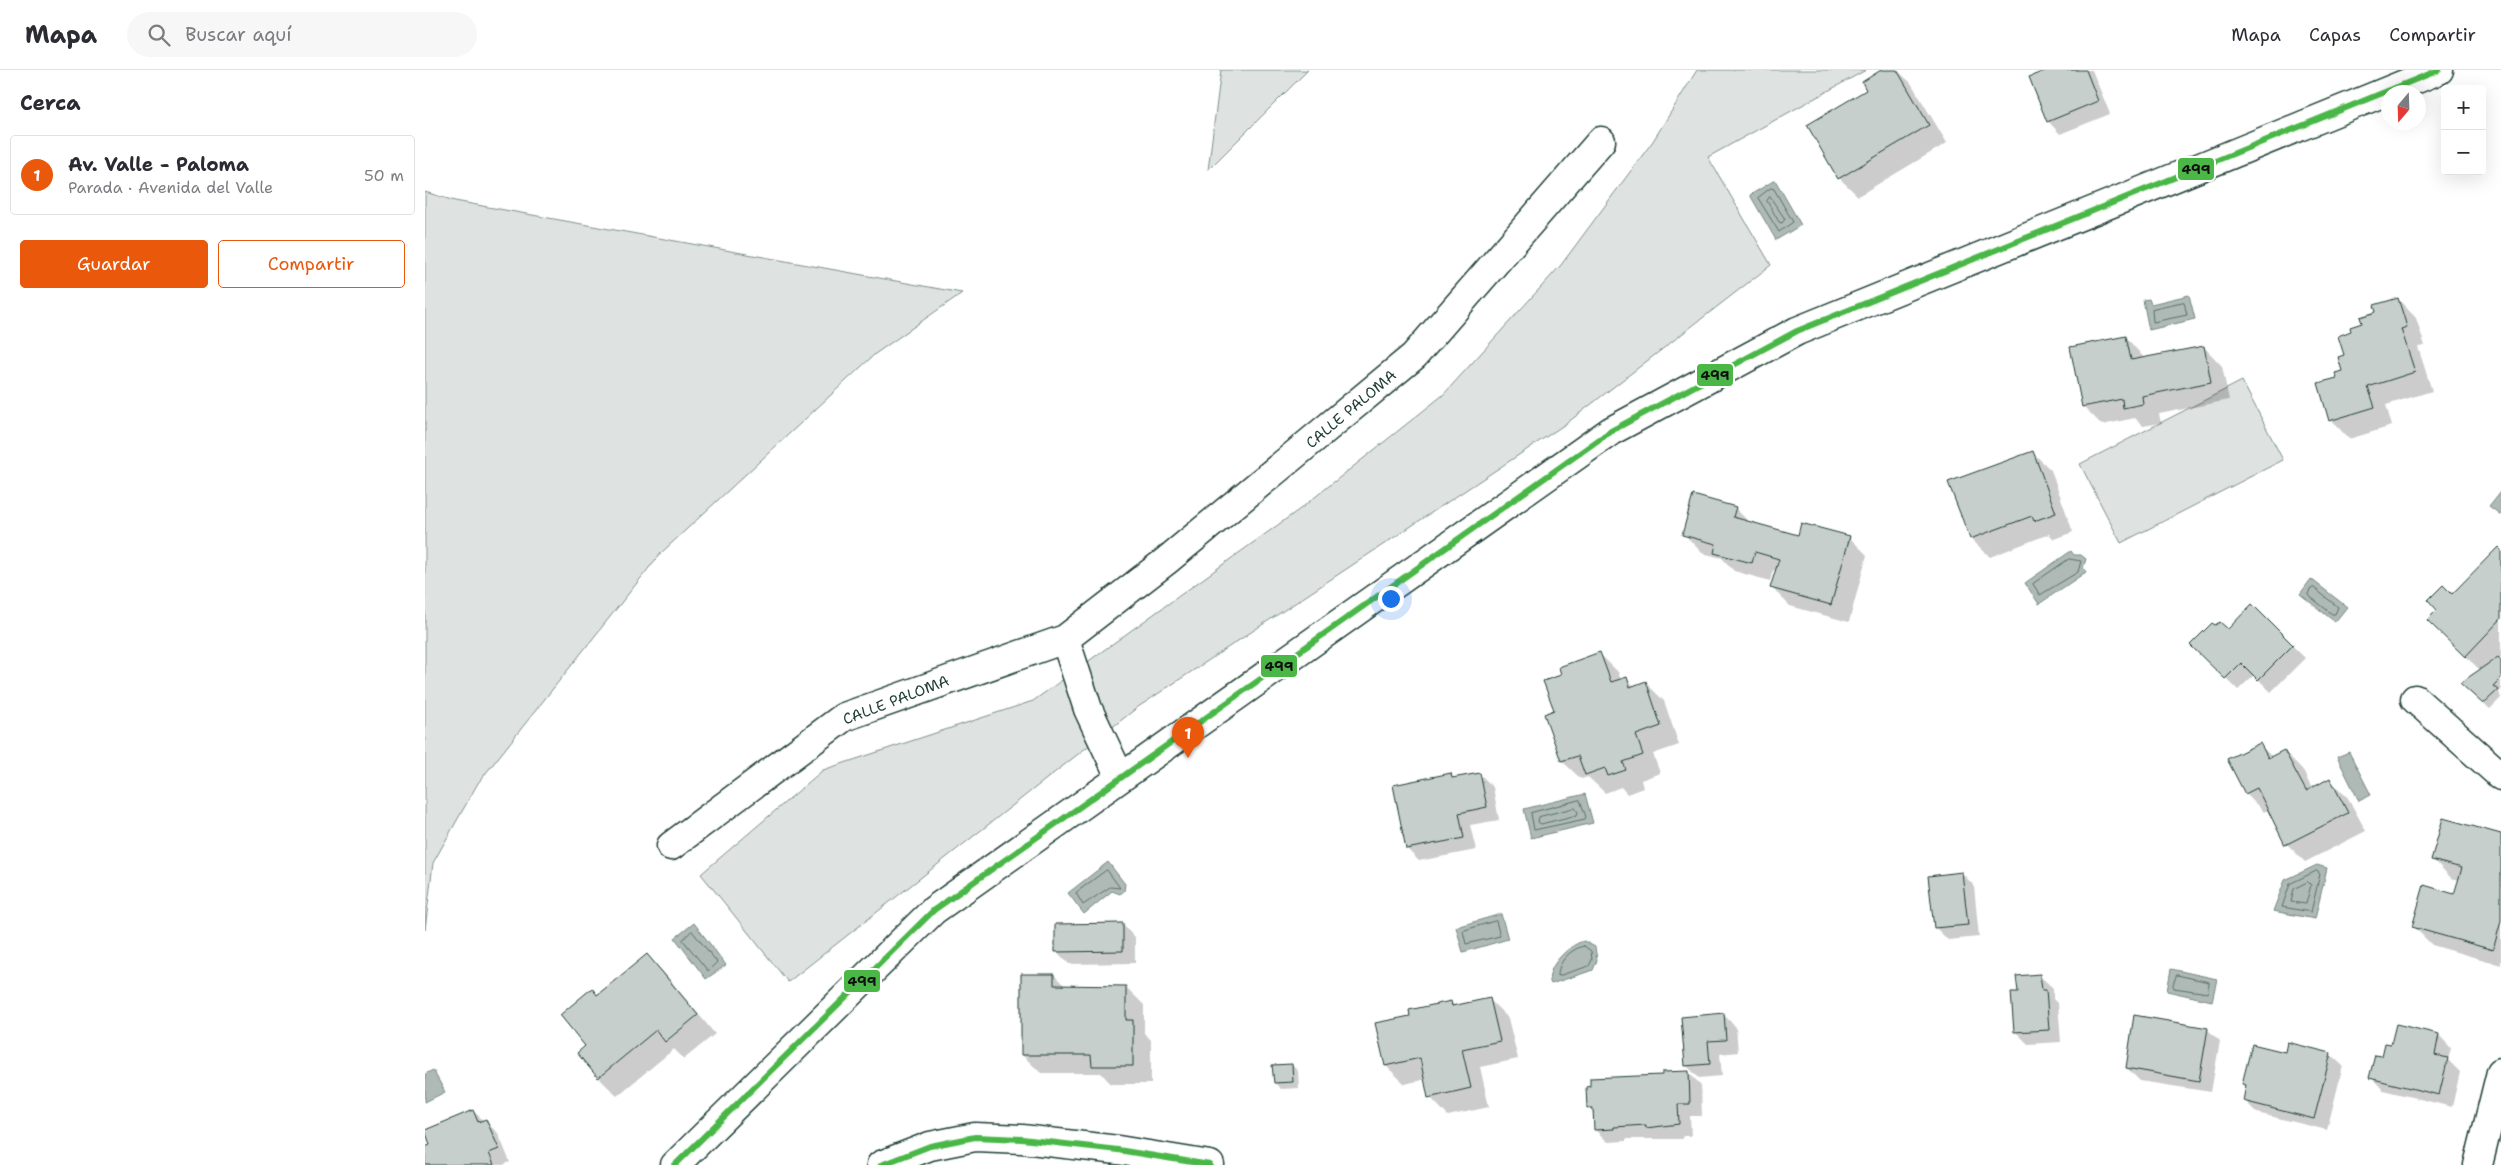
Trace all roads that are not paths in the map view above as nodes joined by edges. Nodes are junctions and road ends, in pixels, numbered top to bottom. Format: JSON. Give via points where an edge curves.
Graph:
{"nodes":[{"id":1,"x":2439,"y":70,"type":"edge"},
{"id":2,"x":1601,"y":141,"type":"dead end"},
{"id":3,"x":1065,"y":639,"type":"junction"},
{"id":4,"x":2415,"y":699,"type":"dead end"},
{"id":5,"x":2501,"y":776,"type":"edge"},
{"id":6,"x":1120,"y":778,"type":"junction"},
{"id":7,"x":671,"y":846,"type":"dead end"},
{"id":8,"x":2501,"y":1072,"type":"edge"},
{"id":9,"x":675,"y":1165,"type":"edge"},
{"id":10,"x":881,"y":1165,"type":"edge"},
{"id":11,"x":1210,"y":1165,"type":"edge"},
{"id":12,"x":2478,"y":1165,"type":"edge"}],
"edges":[{"from":1,"to":6,"type":"street","via":[[1797,331],[1611,432]]},
{"from":2,"to":3,"type":"street","name":"CALLE PALOMA","via":[[1414,356],[1167,561]]},
{"from":3,"to":6,"type":"street","via":[[1088,709]]},
{"from":3,"to":7,"type":"street","name":"CALLE PALOMA","via":[[844,717]]},
{"from":4,"to":5,"type":"street"},
{"from":6,"to":9,"type":"street","via":[[934,910]]},
{"from":8,"to":12,"type":"street"},
{"from":10,"to":11,"type":"street","via":[[930,1146],[975,1137],[1118,1150]]}]}
